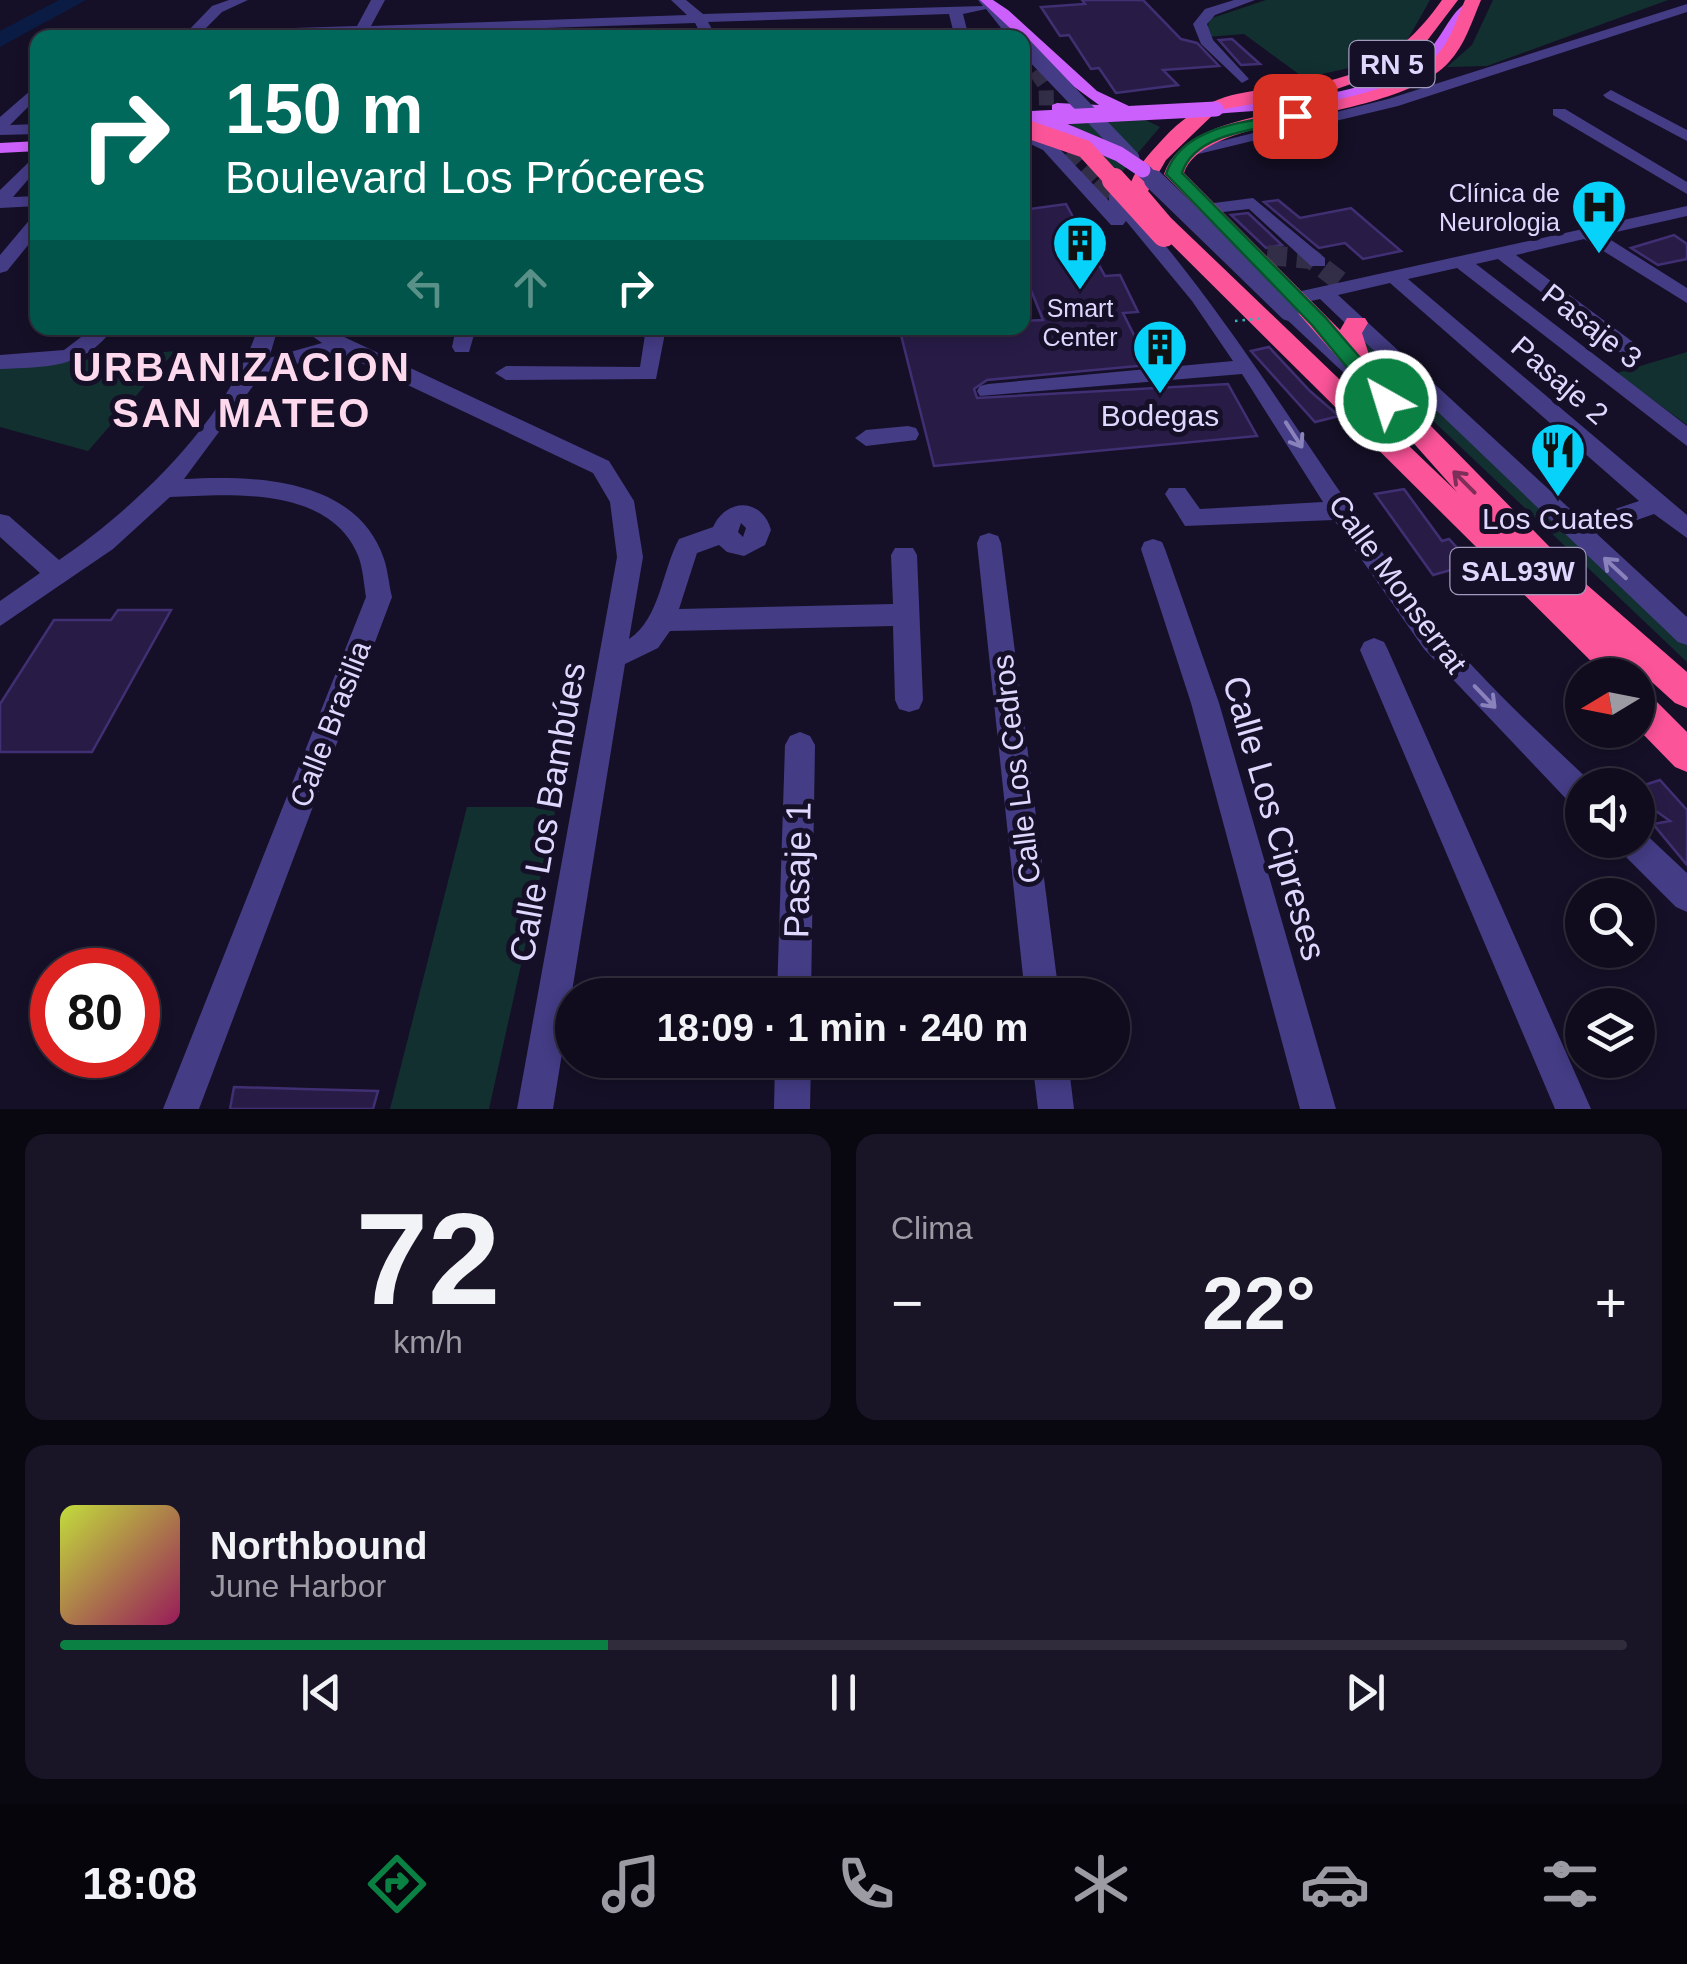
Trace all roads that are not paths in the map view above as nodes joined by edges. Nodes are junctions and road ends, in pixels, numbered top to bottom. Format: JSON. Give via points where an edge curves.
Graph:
{"nodes":[{"id":1,"x":242,"y":0,"type":"edge"},
{"id":2,"x":378,"y":0,"type":"edge"},
{"id":3,"x":678,"y":0,"type":"edge"},
{"id":4,"x":1248,"y":0,"type":"edge"},
{"id":5,"x":1464,"y":1,"type":"edge"},
{"id":6,"x":860,"y":5,"type":"edge"},
{"id":7,"x":1687,"y":8,"type":"edge"},
{"id":8,"x":955,"y":9,"type":"junction"},
{"id":9,"x":987,"y":10,"type":"edge"},
{"id":10,"x":700,"y":18,"type":"junction"},
{"id":11,"x":542,"y":24,"type":"edge"},
{"id":12,"x":196,"y":30,"type":"edge"},
{"id":13,"x":362,"y":30,"type":"edge"},
{"id":14,"x":421,"y":30,"type":"edge"},
{"id":15,"x":706,"y":30,"type":"edge"},
{"id":16,"x":960,"y":30,"type":"edge"},
{"id":17,"x":1008,"y":30,"type":"edge"},
{"id":18,"x":1018,"y":30,"type":"edge"},
{"id":19,"x":1030,"y":37,"type":"edge"},
{"id":20,"x":1030,"y":51,"type":"edge"},
{"id":21,"x":1242,"y":79,"type":"dead end"},
{"id":22,"x":1610,"y":95,"type":"dead end"},
{"id":23,"x":30,"y":96,"type":"edge"},
{"id":24,"x":1218,"y":105,"type":"junction"},
{"id":25,"x":1125,"y":110,"type":"junction"},
{"id":26,"x":1559,"y":112,"type":"dead end"},
{"id":27,"x":1030,"y":117,"type":"edge"},
{"id":28,"x":1030,"y":119,"type":"edge"},
{"id":29,"x":1030,"y":121,"type":"edge"},
{"id":30,"x":1030,"y":122,"type":"edge"},
{"id":31,"x":1030,"y":126,"type":"edge"},
{"id":32,"x":0,"y":128,"type":"edge"},
{"id":33,"x":30,"y":129,"type":"edge"},
{"id":34,"x":1687,"y":136,"type":"edge"},
{"id":35,"x":30,"y":146,"type":"edge"},
{"id":36,"x":0,"y":148,"type":"edge"},
{"id":37,"x":1186,"y":152,"type":"junction"},
{"id":38,"x":0,"y":158,"type":"edge"},
{"id":39,"x":30,"y":161,"type":"edge"},
{"id":40,"x":30,"y":166,"type":"edge"},
{"id":41,"x":1143,"y":170,"type":"junction"},
{"id":42,"x":1687,"y":189,"type":"edge"},
{"id":43,"x":3,"y":198,"type":"edge"},
{"id":44,"x":30,"y":200,"type":"edge"},
{"id":45,"x":1122,"y":206,"type":"joint"},
{"id":46,"x":1206,"y":209,"type":"junction"},
{"id":47,"x":1686,"y":212,"type":"edge"},
{"id":48,"x":30,"y":231,"type":"edge"},
{"id":49,"x":1587,"y":233,"type":"junction"},
{"id":50,"x":1501,"y":252,"type":"junction"},
{"id":51,"x":1460,"y":261,"type":"junction"},
{"id":52,"x":1318,"y":262,"type":"dead end"},
{"id":53,"x":0,"y":267,"type":"edge"},
{"id":54,"x":1393,"y":276,"type":"junction"},
{"id":55,"x":1337,"y":287,"type":"junction"},
{"id":56,"x":1235,"y":292,"type":"junction"},
{"id":57,"x":1687,"y":297,"type":"edge"},
{"id":58,"x":1293,"y":305,"type":"junction"},
{"id":59,"x":1356,"y":322,"type":"junction"},
{"id":60,"x":99,"y":335,"type":"edge"},
{"id":61,"x":266,"y":335,"type":"edge"},
{"id":62,"x":323,"y":335,"type":"edge"},
{"id":63,"x":655,"y":335,"type":"edge"},
{"id":64,"x":340,"y":345,"type":"junction"},
{"id":65,"x":1296,"y":349,"type":"junction"},
{"id":66,"x":1634,"y":353,"type":"dead end"},
{"id":67,"x":0,"y":362,"type":"edge"},
{"id":68,"x":1242,"y":362,"type":"junction"},
{"id":69,"x":256,"y":369,"type":"junction"},
{"id":70,"x":506,"y":373,"type":"dead end"},
{"id":71,"x":988,"y":391,"type":"dead end"},
{"id":72,"x":1386,"y":401,"type":"junction"},
{"id":73,"x":908,"y":434,"type":"dead end"},
{"id":74,"x":866,"y":438,"type":"dead end"},
{"id":75,"x":1687,"y":438,"type":"edge"},
{"id":76,"x":1410,"y":468,"type":"junction"},
{"id":77,"x":164,"y":489,"type":"junction"},
{"id":78,"x":1177,"y":494,"type":"dead end"},
{"id":79,"x":1658,"y":504,"type":"junction"},
{"id":80,"x":1341,"y":510,"type":"junction"},
{"id":81,"x":0,"y":523,"type":"edge"},
{"id":82,"x":1687,"y":528,"type":"edge"},
{"id":83,"x":1576,"y":532,"type":"junction"},
{"id":84,"x":723,"y":534,"type":"dead end"},
{"id":85,"x":990,"y":542,"type":"dead end"},
{"id":86,"x":1153,"y":549,"type":"dead end"},
{"id":87,"x":1534,"y":550,"type":"junction"},
{"id":88,"x":904,"y":555,"type":"dead end"},
{"id":89,"x":60,"y":575,"type":"junction"},
{"id":90,"x":0,"y":615,"type":"edge"},
{"id":91,"x":905,"y":615,"type":"junction"},
{"id":92,"x":664,"y":620,"type":"junction"},
{"id":93,"x":1687,"y":634,"type":"edge"},
{"id":94,"x":1374,"y":650,"type":"dead end"},
{"id":95,"x":612,"y":656,"type":"junction"},
{"id":96,"x":1590,"y":658,"type":"edge"},
{"id":97,"x":1609,"y":658,"type":"edge"},
{"id":98,"x":1687,"y":670,"type":"edge"},
{"id":99,"x":1687,"y":693,"type":"edge"},
{"id":100,"x":910,"y":700,"type":"dead end"},
{"id":101,"x":1655,"y":701,"type":"edge"},
{"id":102,"x":1655,"y":723,"type":"edge"},
{"id":103,"x":1687,"y":730,"type":"edge"},
{"id":104,"x":800,"y":745,"type":"dead end"},
{"id":105,"x":1687,"y":756,"type":"edge"},
{"id":106,"x":1565,"y":777,"type":"edge"},
{"id":107,"x":1650,"y":858,"type":"edge"},
{"id":108,"x":1687,"y":896,"type":"edge"},
{"id":109,"x":794,"y":978,"type":"edge"},
{"id":110,"x":1040,"y":978,"type":"edge"},
{"id":111,"x":793,"y":1078,"type":"edge"},
{"id":112,"x":1052,"y":1078,"type":"edge"},
{"id":113,"x":181,"y":1109,"type":"edge"},
{"id":114,"x":535,"y":1109,"type":"edge"},
{"id":115,"x":792,"y":1109,"type":"edge"},
{"id":116,"x":1056,"y":1109,"type":"edge"},
{"id":117,"x":1318,"y":1109,"type":"edge"},
{"id":118,"x":1574,"y":1109,"type":"edge"}],
"edges":[{"from":1,"to":12,"type":"street","via":[[217,9]]},
{"from":2,"to":13,"type":"street"},
{"from":3,"to":10,"type":"street"},
{"from":4,"to":21,"type":"street","via":[[1210,12],[1200,24],[1206,41]]},
{"from":5,"to":24,"type":"highway","number":"RN 5","via":[[1400,59],[1360,77]]},
{"from":5,"to":24,"type":"main road","number":"RN 5","via":[[1430,59],[1395,78],[1340,94]]},
{"from":5,"to":37,"type":"highway","via":[[1454,46],[1415,79],[1334,108],[1219,132]]},
{"from":6,"to":8,"type":"street"},
{"from":6,"to":10,"type":"street"},
{"from":7,"to":37,"type":"street","via":[[1393,103]]},
{"from":8,"to":9,"type":"street"},
{"from":8,"to":16,"type":"street"},
{"from":9,"to":17,"type":"street"},
{"from":9,"to":18,"type":"main road"},
{"from":10,"to":11,"type":"street"},
{"from":10,"to":15,"type":"street"},
{"from":11,"to":14,"type":"street"},
{"from":19,"to":25,"type":"main road","via":[[1097,101]]},
{"from":20,"to":41,"type":"street","bridge":true},
{"from":22,"to":34,"type":"street"},
{"from":23,"to":32,"type":"street"},
{"from":24,"to":25,"type":"main road","number":"RN 5"},
{"from":24,"to":28,"type":"main road","number":"RN 5","bridge":true},
{"from":24,"to":56,"type":"highway","number":"SAL93W","via":[[1156,158],[1138,191]]},
{"from":25,"to":27,"type":"main road","number":"RN 5","via":[[1057,108]]},
{"from":26,"to":42,"type":"street"},
{"from":29,"to":41,"type":"main road","bridge":true,"via":[[1093,142]]},
{"from":30,"to":56,"type":"highway","bridge":true,"via":[[1085,150],[1164,235]]},
{"from":31,"to":68,"type":"street","name":"Calle Monserrat"},
{"from":32,"to":33,"type":"street"},
{"from":35,"to":36,"type":"main road"},
{"from":37,"to":46,"type":"highway","via":[[1174,174]]},
{"from":38,"to":39,"type":"main road"},
{"from":40,"to":43,"type":"street"},
{"from":41,"to":58,"type":"street","bridge":true},
{"from":43,"to":44,"type":"street"},
{"from":45,"to":65,"type":"highway","via":[[1192,275]]},
{"from":45,"to":68,"type":"street","name":"Calle Monserrat"},
{"from":46,"to":52,"type":"street","via":[[1253,202]]},
{"from":46,"to":58,"type":"highway","via":[[1261,256]]},
{"from":47,"to":49,"type":"street"},
{"from":48,"to":53,"type":"street"},
{"from":49,"to":50,"type":"street"},
{"from":49,"to":57,"type":"street"},
{"from":50,"to":51,"type":"street"},
{"from":50,"to":66,"type":"street"},
{"from":51,"to":54,"type":"street"},
{"from":51,"to":75,"type":"street","name":"Pasaje 3"},
{"from":54,"to":55,"type":"street"},
{"from":54,"to":79,"type":"street","name":"Pasaje 2"},
{"from":55,"to":58,"type":"street"},
{"from":55,"to":59,"type":"street"},
{"from":56,"to":65,"type":"highway","number":"SAL93W"},
{"from":58,"to":72,"type":"street"},
{"from":59,"to":72,"type":"highway","via":[[1350,333],[1355,355]]},
{"from":59,"to":83,"type":"street"},
{"from":60,"to":67,"type":"street","via":[[80,354]]},
{"from":61,"to":69,"type":"street"},
{"from":62,"to":64,"type":"street"},
{"from":63,"to":70,"type":"street","via":[[649,374]]},
{"from":64,"to":69,"type":"street"},
{"from":64,"to":95,"type":"street","name":"Calle Los Bambúes","via":[[602,467],[622,500],[630,557]]},
{"from":65,"to":76,"type":"highway","number":"SAL93W"},
{"from":68,"to":71,"type":"street"},
{"from":68,"to":80,"type":"street","name":"Calle Monserrat","one_way":true},
{"from":69,"to":77,"type":"street"},
{"from":87,"to":72,"type":"highway","number":"SAL93W","one_way":true},
{"from":73,"to":74,"type":"street"},
{"from":76,"to":96,"type":"highway"},
{"from":76,"to":97,"type":"highway","number":"SAL93W"},
{"from":77,"to":89,"type":"street"},
{"from":77,"to":113,"type":"street","name":"Calle Brasilia","via":[[228,484],[312,500],[344,516],[371,550],[380,597]]},
{"from":78,"to":80,"type":"street","via":[[1194,519]]},
{"from":79,"to":82,"type":"street","name":"Pasaje 2"},
{"from":79,"to":83,"type":"street"},
{"from":80,"to":106,"type":"street","name":"Calle Monserrat","one_way":true,"via":[[1459,670]]},
{"from":81,"to":89,"type":"street"},
{"from":93,"to":83,"type":"street","one_way":true},
{"from":84,"to":92,"type":"street","via":[[688,546]]},
{"from":85,"to":110,"type":"street","name":"Calle Los Cedros"},
{"from":86,"to":117,"type":"street","name":"Calle Los Cipreses","via":[[1205,703]]},
{"from":87,"to":98,"type":"highway"},
{"from":87,"to":99,"type":"highway","number":"SAL93W"},
{"from":88,"to":91,"type":"street"},
{"from":89,"to":90,"type":"street"},
{"from":91,"to":92,"type":"street"},
{"from":91,"to":100,"type":"street"},
{"from":92,"to":95,"type":"street","via":[[643,645]]},
{"from":94,"to":118,"type":"street"},
{"from":95,"to":114,"type":"street","name":"Calle Los Bambúes"},
{"from":101,"to":103,"type":"highway"},
{"from":102,"to":105,"type":"highway"},
{"from":104,"to":109,"type":"street","name":"Pasaje 1"},
{"from":107,"to":108,"type":"street"},
{"from":111,"to":115,"type":"street"},
{"from":112,"to":116,"type":"street"}]}
